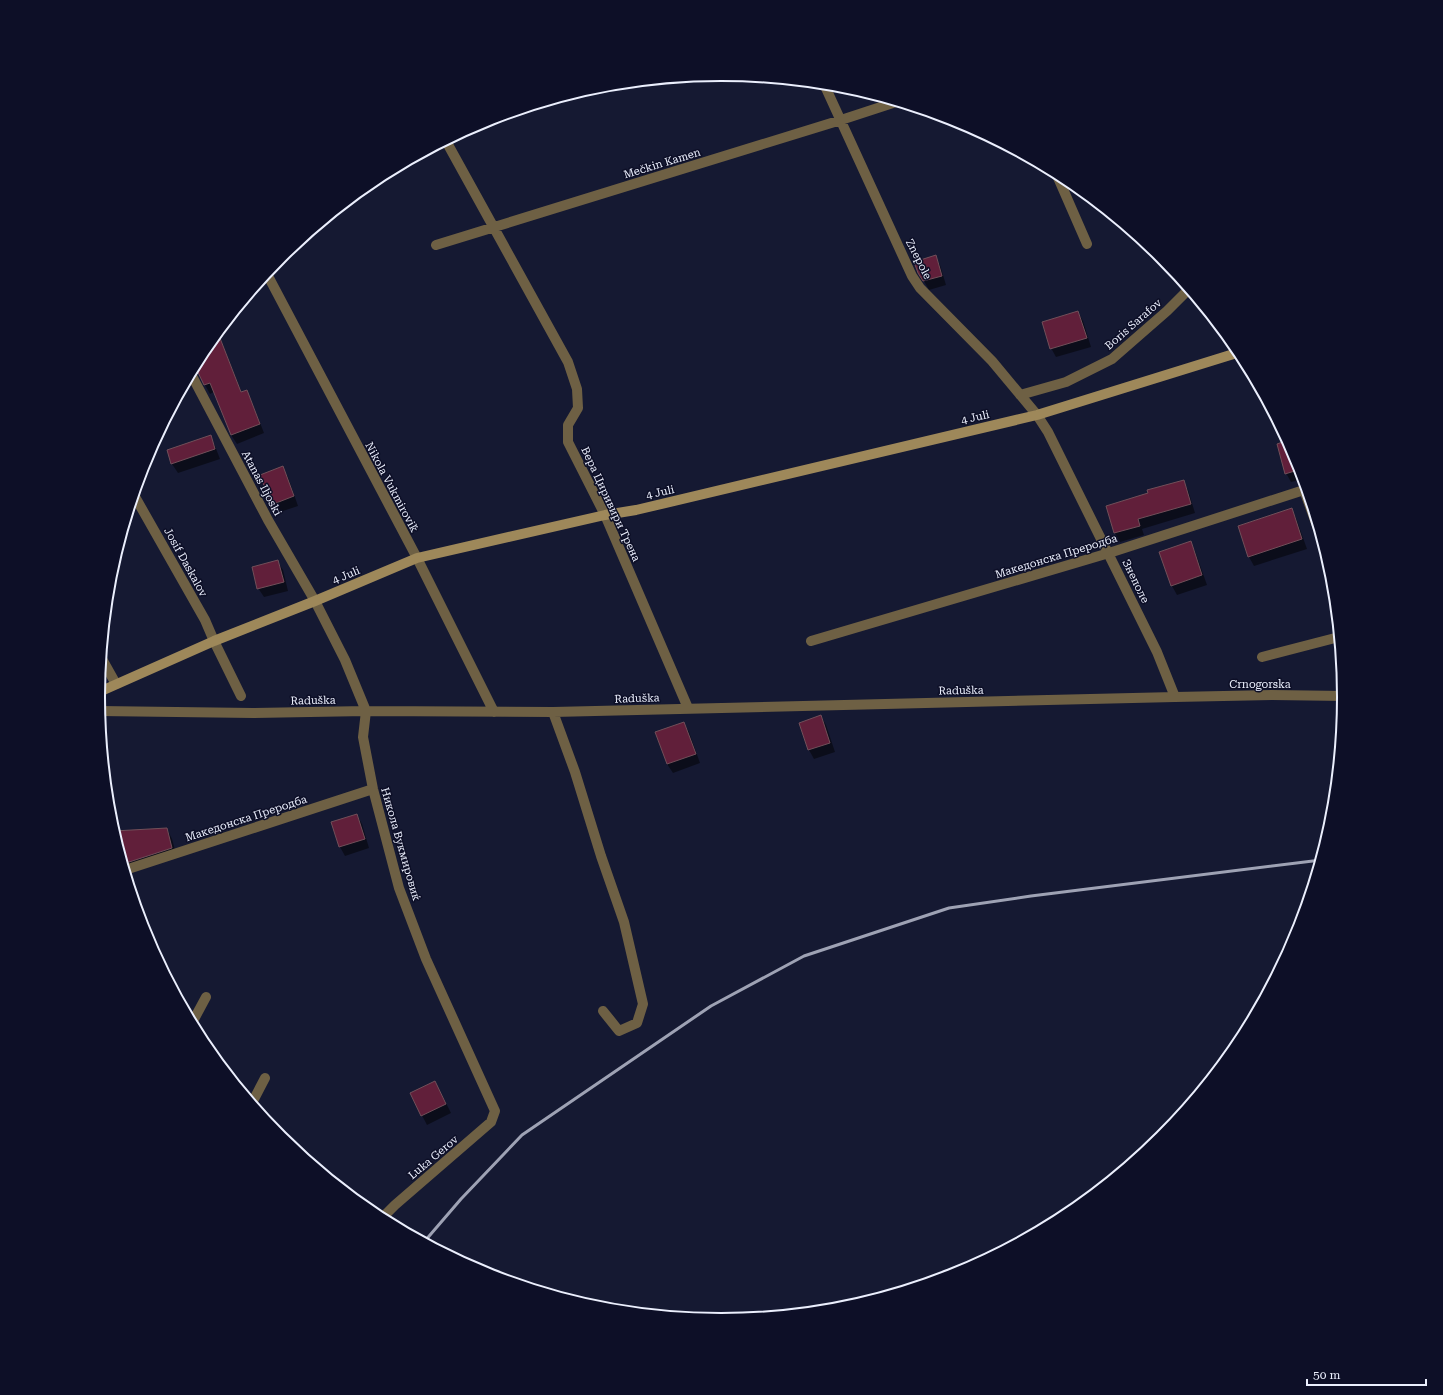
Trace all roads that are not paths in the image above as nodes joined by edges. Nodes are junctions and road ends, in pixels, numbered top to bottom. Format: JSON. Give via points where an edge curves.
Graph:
{"nodes":[{"id":1,"x":827,"y":90,"type":"edge"},
{"id":2,"x":889,"y":104,"type":"edge"},
{"id":3,"x":841,"y":120,"type":"junction"},
{"id":4,"x":448,"y":145,"type":"edge"},
{"id":5,"x":1060,"y":183,"type":"edge"},
{"id":6,"x":494,"y":227,"type":"junction"},
{"id":7,"x":1087,"y":244,"type":"dead end"},
{"id":8,"x":436,"y":245,"type":"dead end"},
{"id":9,"x":270,"y":279,"type":"edge"},
{"id":10,"x":1186,"y":292,"type":"edge"},
{"id":11,"x":1233,"y":354,"type":"edge"},
{"id":12,"x":194,"y":379,"type":"edge"},
{"id":13,"x":1020,"y":395,"type":"junction"},
{"id":14,"x":1037,"y":415,"type":"junction"},
{"id":15,"x":1302,"y":490,"type":"edge"},
{"id":16,"x":137,"y":501,"type":"edge"},
{"id":17,"x":605,"y":515,"type":"junction"},
{"id":18,"x":1109,"y":553,"type":"junction"},
{"id":19,"x":417,"y":558,"type":"junction"},
{"id":20,"x":315,"y":601,"type":"junction"},
{"id":21,"x":1335,"y":638,"type":"edge"},
{"id":22,"x":214,"y":641,"type":"junction"},
{"id":23,"x":811,"y":641,"type":"dead end"},
{"id":24,"x":1262,"y":657,"type":"dead end"},
{"id":25,"x":106,"y":666,"type":"edge"},
{"id":26,"x":116,"y":684,"type":"junction"},
{"id":27,"x":105,"y":689,"type":"edge"},
{"id":28,"x":241,"y":696,"type":"dead end"},
{"id":29,"x":1338,"y":696,"type":"edge"},
{"id":30,"x":1175,"y":697,"type":"junction"},
{"id":31,"x":688,"y":708,"type":"junction"},
{"id":32,"x":105,"y":711,"type":"edge"},
{"id":33,"x":366,"y":711,"type":"junction"},
{"id":34,"x":494,"y":712,"type":"junction"},
{"id":35,"x":553,"y":712,"type":"junction"},
{"id":36,"x":373,"y":789,"type":"junction"},
{"id":37,"x":130,"y":869,"type":"edge"},
{"id":38,"x":206,"y":997,"type":"dead end"},
{"id":39,"x":603,"y":1011,"type":"dead end"},
{"id":40,"x":195,"y":1017,"type":"edge"},
{"id":41,"x":265,"y":1078,"type":"dead end"},
{"id":42,"x":254,"y":1099,"type":"edge"},
{"id":43,"x":495,"y":1110,"type":"joint"},
{"id":44,"x":386,"y":1214,"type":"edge"}],
"edges":[{"from":1,"to":3,"type":"street","name":"Znepole"},
{"from":2,"to":3,"type":"street","name":"Mečkin Kamen"},
{"from":3,"to":6,"type":"street","name":"Mečkin Kamen"},
{"from":3,"to":13,"type":"street","name":"Znepole","via":[[912,276],[920,288],[992,361]]},
{"from":4,"to":6,"type":"street","name":"Вера Циривири Трена"},
{"from":5,"to":7,"type":"street"},
{"from":6,"to":8,"type":"street","name":"Mečkin Kamen"},
{"from":6,"to":17,"type":"street","name":"Вера Циривири Трена","via":[[568,362],[577,389],[578,408],[568,425],[568,442]]},
{"from":9,"to":19,"type":"street","name":"Nikola Vukmiroviḱ"},
{"from":10,"to":13,"type":"street","name":"Boris Sarafov","via":[[1112,358],[1066,382]]},
{"from":11,"to":14,"type":"street","name":"4 Juli"},
{"from":12,"to":20,"type":"street","name":"Atanas Iljoski","via":[[268,520]]},
{"from":13,"to":14,"type":"street","name":"Znepole"},
{"from":14,"to":17,"type":"street","name":"4 Juli","via":[[636,510]]},
{"from":14,"to":18,"type":"street","name":"Знеполе"},
{"from":15,"to":18,"type":"street","name":"Македонска Преродба"},
{"from":16,"to":22,"type":"street","name":"Josif Daskalov","via":[[205,620]]},
{"from":17,"to":19,"type":"street","name":"4 Juli"},
{"from":17,"to":31,"type":"street","name":"Вера Циривири Трена"},
{"from":18,"to":23,"type":"street","name":"Македонска Преродба"},
{"from":18,"to":30,"type":"street","name":"Знеполе","via":[[1157,652]]},
{"from":19,"to":20,"type":"street","name":"4 Juli"},
{"from":19,"to":34,"type":"street","name":"Nikola Vukmiroviḱ"},
{"from":20,"to":22,"type":"street","name":"4 Juli"},
{"from":20,"to":33,"type":"street","name":"Никола Вукмировиќ","via":[[345,660]]},
{"from":21,"to":24,"type":"street"},
{"from":22,"to":26,"type":"street","name":"4 Juli"},
{"from":22,"to":28,"type":"street","name":"Josif Daskalov"},
{"from":25,"to":26,"type":"street"},
{"from":26,"to":27,"type":"street","name":"4 Juli"},
{"from":29,"to":30,"type":"street","name":"Crnogorska"},
{"from":30,"to":31,"type":"street","name":"Raduška"},
{"from":31,"to":35,"type":"street","name":"Raduška"},
{"from":32,"to":33,"type":"street","name":"Raduška"},
{"from":33,"to":34,"type":"street","name":"Raduška"},
{"from":33,"to":36,"type":"street","name":"Никола Вукмировиќ","via":[[363,737]]},
{"from":34,"to":35,"type":"street","name":"Raduška"},
{"from":35,"to":39,"type":"street","via":[[624,922],[643,1004],[637,1023],[619,1031]]},
{"from":36,"to":37,"type":"street","name":"Македонска Преродба"},
{"from":36,"to":43,"type":"street","name":"Никола Вукмировиќ","via":[[404,902],[426,959]]},
{"from":38,"to":40,"type":"street"},
{"from":41,"to":42,"type":"street"},
{"from":43,"to":44,"type":"street","name":"Luka Gerov","via":[[491,1122]]}]}
